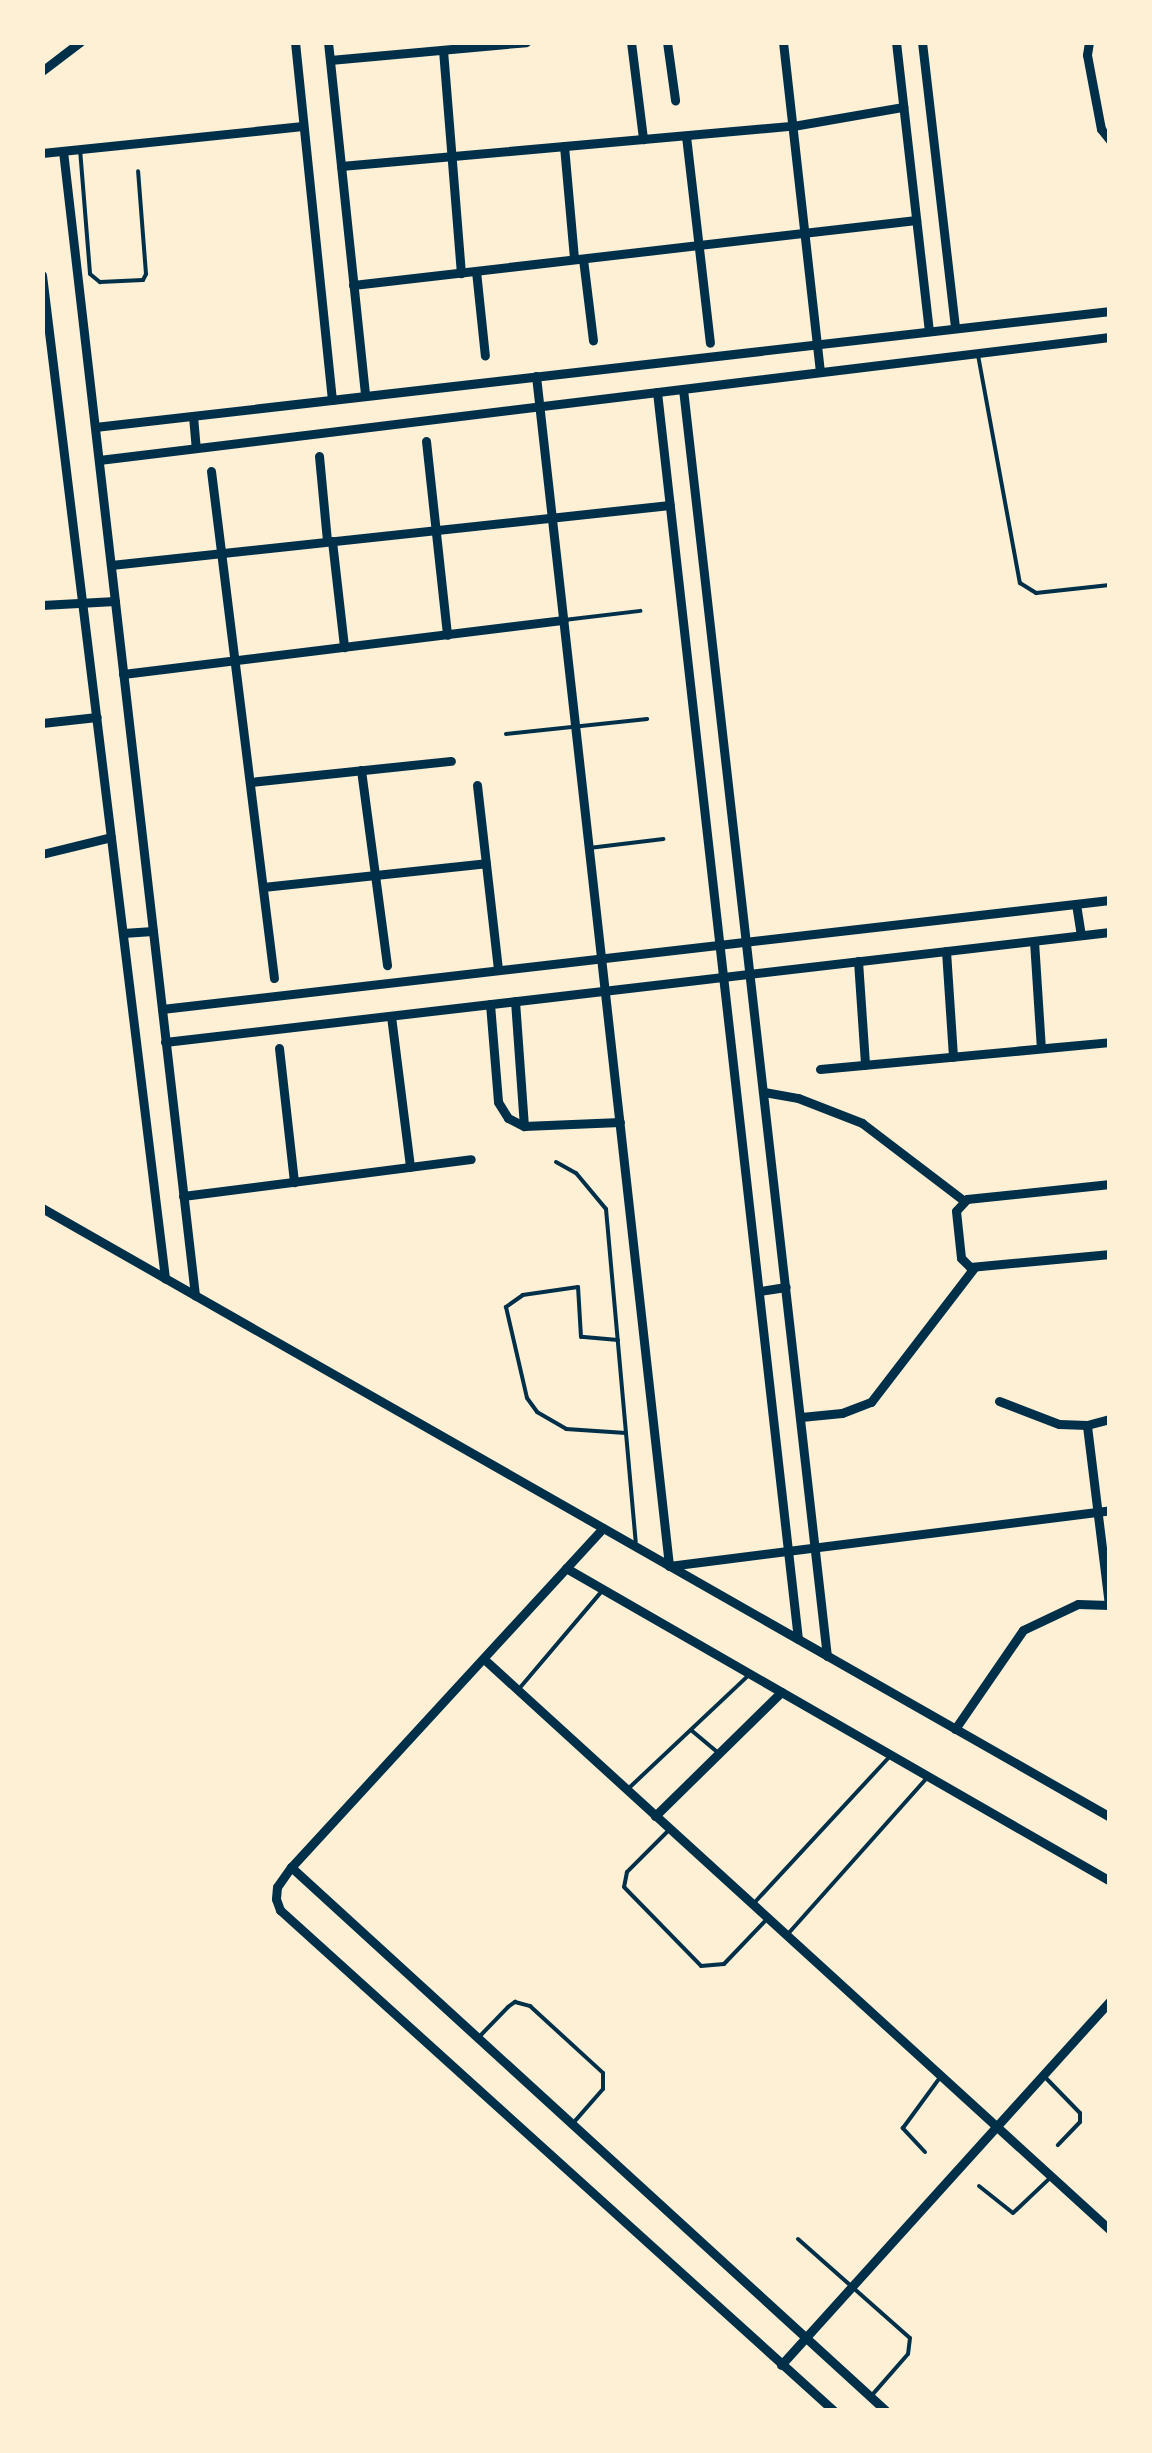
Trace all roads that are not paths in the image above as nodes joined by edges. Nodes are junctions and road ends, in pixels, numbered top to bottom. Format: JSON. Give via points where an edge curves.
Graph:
{"nodes":[{"id":1,"x":80,"y":42,"type":"edge"},
{"id":2,"x":295,"y":42,"type":"edge"},
{"id":3,"x":328,"y":42,"type":"edge"},
{"id":4,"x":526,"y":42,"type":"edge"},
{"id":5,"x":632,"y":42,"type":"edge"},
{"id":6,"x":667,"y":42,"type":"edge"},
{"id":7,"x":784,"y":42,"type":"edge"},
{"id":8,"x":896,"y":42,"type":"edge"},
{"id":9,"x":922,"y":42,"type":"edge"},
{"id":10,"x":1089,"y":42,"type":"edge"},
{"id":11,"x":438,"y":48,"type":"edge"},
{"id":12,"x":330,"y":60,"type":"junction"},
{"id":13,"x":42,"y":72,"type":"edge"},
{"id":14,"x":675,"y":100,"type":"dead end"},
{"id":15,"x":903,"y":107,"type":"junction"},
{"id":16,"x":304,"y":126,"type":"junction"},
{"id":17,"x":793,"y":126,"type":"junction"},
{"id":18,"x":686,"y":136,"type":"junction"},
{"id":19,"x":643,"y":140,"type":"junction"},
{"id":20,"x":1110,"y":140,"type":"edge"},
{"id":21,"x":564,"y":146,"type":"junction"},
{"id":22,"x":80,"y":149,"type":"junction"},
{"id":23,"x":63,"y":151,"type":"junction"},
{"id":24,"x":42,"y":153,"type":"edge"},
{"id":25,"x":452,"y":156,"type":"junction"},
{"id":26,"x":341,"y":166,"type":"junction"},
{"id":27,"x":138,"y":171,"type":"dead end"},
{"id":28,"x":916,"y":220,"type":"junction"},
{"id":29,"x":805,"y":232,"type":"junction"},
{"id":30,"x":699,"y":245,"type":"junction"},
{"id":31,"x":579,"y":259,"type":"junction"},
{"id":32,"x":476,"y":271,"type":"junction"},
{"id":33,"x":462,"y":273,"type":"junction"},
{"id":34,"x":42,"y":274,"type":"edge"},
{"id":35,"x":353,"y":285,"type":"junction"},
{"id":36,"x":1110,"y":311,"type":"edge"},
{"id":37,"x":955,"y":328,"type":"junction"},
{"id":38,"x":929,"y":331,"type":"junction"},
{"id":39,"x":1110,"y":337,"type":"edge"},
{"id":40,"x":593,"y":340,"type":"dead end"},
{"id":41,"x":710,"y":344,"type":"dead end"},
{"id":42,"x":817,"y":344,"type":"junction"},
{"id":43,"x":977,"y":353,"type":"junction"},
{"id":44,"x":485,"y":356,"type":"dead end"},
{"id":45,"x":820,"y":372,"type":"junction"},
{"id":46,"x":536,"y":376,"type":"junction"},
{"id":47,"x":683,"y":389,"type":"junction"},
{"id":48,"x":657,"y":392,"type":"junction"},
{"id":49,"x":365,"y":396,"type":"junction"},
{"id":50,"x":332,"y":400,"type":"junction"},
{"id":51,"x":540,"y":406,"type":"junction"},
{"id":52,"x":193,"y":416,"type":"junction"},
{"id":53,"x":95,"y":427,"type":"junction"},
{"id":54,"x":426,"y":441,"type":"dead end"},
{"id":55,"x":196,"y":448,"type":"junction"},
{"id":56,"x":319,"y":456,"type":"dead end"},
{"id":57,"x":98,"y":460,"type":"junction"},
{"id":58,"x":211,"y":471,"type":"dead end"},
{"id":59,"x":670,"y":505,"type":"junction"},
{"id":60,"x":552,"y":518,"type":"junction"},
{"id":61,"x":436,"y":530,"type":"junction"},
{"id":62,"x":330,"y":541,"type":"junction"},
{"id":63,"x":221,"y":553,"type":"junction"},
{"id":64,"x":110,"y":565,"type":"junction"},
{"id":65,"x":1110,"y":585,"type":"edge"},
{"id":66,"x":114,"y":601,"type":"junction"},
{"id":67,"x":83,"y":603,"type":"junction"},
{"id":68,"x":42,"y":605,"type":"edge"},
{"id":69,"x":640,"y":611,"type":"dead end"},
{"id":70,"x":564,"y":620,"type":"junction"},
{"id":71,"x":447,"y":634,"type":"junction"},
{"id":72,"x":344,"y":647,"type":"junction"},
{"id":73,"x":235,"y":660,"type":"junction"},
{"id":74,"x":123,"y":674,"type":"junction"},
{"id":75,"x":96,"y":717,"type":"junction"},
{"id":76,"x":647,"y":718,"type":"dead end"},
{"id":77,"x":42,"y":723,"type":"edge"},
{"id":78,"x":576,"y":726,"type":"junction"},
{"id":79,"x":506,"y":734,"type":"dead end"},
{"id":80,"x":451,"y":761,"type":"dead end"},
{"id":81,"x":361,"y":770,"type":"junction"},
{"id":82,"x":250,"y":782,"type":"junction"},
{"id":83,"x":478,"y":785,"type":"dead end"},
{"id":84,"x":111,"y":837,"type":"junction"},
{"id":85,"x":663,"y":840,"type":"dead end"},
{"id":86,"x":589,"y":848,"type":"junction"},
{"id":87,"x":42,"y":854,"type":"edge"},
{"id":88,"x":486,"y":863,"type":"junction"},
{"id":89,"x":375,"y":875,"type":"junction"},
{"id":90,"x":263,"y":887,"type":"junction"},
{"id":91,"x":1110,"y":900,"type":"edge"},
{"id":92,"x":1076,"y":904,"type":"junction"},
{"id":93,"x":152,"y":931,"type":"junction"},
{"id":94,"x":1110,"y":932,"type":"edge"},
{"id":95,"x":123,"y":933,"type":"junction"},
{"id":96,"x":1081,"y":935,"type":"junction"},
{"id":97,"x":1034,"y":941,"type":"junction"},
{"id":98,"x":746,"y":942,"type":"junction"},
{"id":99,"x":720,"y":945,"type":"junction"},
{"id":100,"x":946,"y":951,"type":"junction"},
{"id":101,"x":601,"y":958,"type":"junction"},
{"id":102,"x":858,"y":961,"type":"junction"},
{"id":103,"x":387,"y":966,"type":"dead end"},
{"id":104,"x":498,"y":970,"type":"junction"},
{"id":105,"x":750,"y":974,"type":"junction"},
{"id":106,"x":724,"y":977,"type":"junction"},
{"id":107,"x":274,"y":978,"type":"dead end"},
{"id":108,"x":605,"y":991,"type":"junction"},
{"id":109,"x":514,"y":1002,"type":"junction"},
{"id":110,"x":490,"y":1004,"type":"junction"},
{"id":111,"x":162,"y":1009,"type":"junction"},
{"id":112,"x":391,"y":1016,"type":"junction"},
{"id":113,"x":165,"y":1042,"type":"junction"},
{"id":114,"x":1110,"y":1042,"type":"edge"},
{"id":115,"x":280,"y":1048,"type":"dead end"},
{"id":116,"x":1041,"y":1048,"type":"junction"},
{"id":117,"x":953,"y":1056,"type":"junction"},
{"id":118,"x":865,"y":1065,"type":"junction"},
{"id":119,"x":820,"y":1069,"type":"dead end"},
{"id":120,"x":764,"y":1092,"type":"junction"},
{"id":121,"x":620,"y":1122,"type":"junction"},
{"id":122,"x":524,"y":1126,"type":"junction"},
{"id":123,"x":472,"y":1159,"type":"dead end"},
{"id":124,"x":556,"y":1162,"type":"dead end"},
{"id":125,"x":410,"y":1167,"type":"junction"},
{"id":126,"x":294,"y":1182,"type":"junction"},
{"id":127,"x":1110,"y":1184,"type":"edge"},
{"id":128,"x":183,"y":1196,"type":"junction"},
{"id":129,"x":964,"y":1200,"type":"junction"},
{"id":130,"x":42,"y":1208,"type":"edge"},
{"id":131,"x":1110,"y":1254,"type":"edge"},
{"id":132,"x":974,"y":1268,"type":"junction"},
{"id":133,"x":165,"y":1278,"type":"junction"},
{"id":134,"x":786,"y":1286,"type":"junction"},
{"id":135,"x":760,"y":1291,"type":"junction"},
{"id":136,"x":194,"y":1295,"type":"junction"},
{"id":137,"x":618,"y":1340,"type":"junction"},
{"id":138,"x":1000,"y":1401,"type":"dead end"},
{"id":139,"x":801,"y":1417,"type":"junction"},
{"id":140,"x":1110,"y":1419,"type":"edge"},
{"id":141,"x":1087,"y":1425,"type":"junction"},
{"id":142,"x":626,"y":1434,"type":"junction"},
{"id":143,"x":1110,"y":1510,"type":"edge"},
{"id":144,"x":1098,"y":1512,"type":"junction"},
{"id":145,"x":603,"y":1528,"type":"junction"},
{"id":146,"x":636,"y":1546,"type":"junction"},
{"id":147,"x":816,"y":1547,"type":"junction"},
{"id":148,"x":789,"y":1550,"type":"junction"},
{"id":149,"x":669,"y":1566,"type":"junction"},
{"id":150,"x":566,"y":1568,"type":"junction"},
{"id":151,"x":603,"y":1589,"type":"junction"},
{"id":152,"x":1109,"y":1605,"type":"edge"},
{"id":153,"x":798,"y":1639,"type":"junction"},
{"id":154,"x":827,"y":1656,"type":"junction"},
{"id":155,"x":484,"y":1660,"type":"junction"},
{"id":156,"x":750,"y":1674,"type":"junction"},
{"id":157,"x":518,"y":1690,"type":"junction"},
{"id":158,"x":782,"y":1692,"type":"junction"},
{"id":159,"x":955,"y":1729,"type":"junction"},
{"id":160,"x":691,"y":1730,"type":"junction"},
{"id":161,"x":718,"y":1753,"type":"junction"},
{"id":162,"x":891,"y":1755,"type":"junction"},
{"id":163,"x":928,"y":1776,"type":"junction"},
{"id":164,"x":627,"y":1790,"type":"junction"},
{"id":165,"x":656,"y":1816,"type":"junction"},
{"id":166,"x":1110,"y":1817,"type":"edge"},
{"id":167,"x":670,"y":1828,"type":"junction"},
{"id":168,"x":292,"y":1866,"type":"junction"},
{"id":169,"x":1110,"y":1881,"type":"edge"},
{"id":170,"x":753,"y":1905,"type":"junction"},
{"id":171,"x":768,"y":1918,"type":"junction"},
{"id":172,"x":787,"y":1936,"type":"junction"},
{"id":173,"x":1110,"y":2001,"type":"edge"},
{"id":174,"x":478,"y":2039,"type":"junction"},
{"id":175,"x":941,"y":2076,"type":"junction"},
{"id":176,"x":1043,"y":2076,"type":"junction"},
{"id":177,"x":571,"y":2125,"type":"junction"},
{"id":178,"x":996,"y":2127,"type":"junction"},
{"id":179,"x":1058,"y":2145,"type":"dead end"},
{"id":180,"x":926,"y":2152,"type":"dead end"},
{"id":181,"x":1051,"y":2177,"type":"junction"},
{"id":182,"x":979,"y":2186,"type":"dead end"},
{"id":183,"x":1110,"y":2230,"type":"edge"},
{"id":184,"x":798,"y":2239,"type":"dead end"},
{"id":185,"x":852,"y":2287,"type":"junction"},
{"id":186,"x":804,"y":2340,"type":"junction"},
{"id":187,"x":782,"y":2365,"type":"junction"},
{"id":188,"x":870,"y":2397,"type":"junction"},
{"id":189,"x":833,"y":2410,"type":"edge"},
{"id":190,"x":884,"y":2410,"type":"edge"}],
"edges":[{"from":1,"to":13,"type":"street"},
{"from":2,"to":16,"type":"street"},
{"from":3,"to":12,"type":"street"},
{"from":4,"to":11,"type":"street"},
{"from":5,"to":19,"type":"street"},
{"from":6,"to":14,"type":"street"},
{"from":7,"to":17,"type":"street"},
{"from":8,"to":15,"type":"street"},
{"from":9,"to":37,"type":"street"},
{"from":10,"to":20,"type":"street","via":[[1101,129]]},
{"from":11,"to":12,"type":"street"},
{"from":11,"to":25,"type":"street"},
{"from":12,"to":26,"type":"street"},
{"from":15,"to":17,"type":"street"},
{"from":15,"to":28,"type":"street"},
{"from":16,"to":22,"type":"street"},
{"from":16,"to":50,"type":"street"},
{"from":17,"to":18,"type":"street"},
{"from":17,"to":29,"type":"street"},
{"from":18,"to":19,"type":"street"},
{"from":18,"to":30,"type":"street"},
{"from":19,"to":21,"type":"street"},
{"from":21,"to":25,"type":"street"},
{"from":21,"to":31,"type":"street"},
{"from":22,"to":23,"type":"street"},
{"from":22,"to":27,"type":"lane","via":[[90,274],[100,282],[143,280],[146,274]]},
{"from":23,"to":24,"type":"street"},
{"from":23,"to":53,"type":"street"},
{"from":25,"to":26,"type":"street"},
{"from":25,"to":33,"type":"street"},
{"from":26,"to":35,"type":"street"},
{"from":28,"to":29,"type":"street"},
{"from":28,"to":38,"type":"street"},
{"from":29,"to":30,"type":"street"},
{"from":29,"to":42,"type":"street"},
{"from":30,"to":31,"type":"street"},
{"from":30,"to":41,"type":"street"},
{"from":31,"to":32,"type":"street"},
{"from":31,"to":40,"type":"street"},
{"from":32,"to":33,"type":"street"},
{"from":32,"to":44,"type":"street"},
{"from":33,"to":35,"type":"street"},
{"from":34,"to":67,"type":"street"},
{"from":35,"to":49,"type":"street"},
{"from":36,"to":37,"type":"street"},
{"from":37,"to":38,"type":"street"},
{"from":38,"to":42,"type":"street"},
{"from":39,"to":43,"type":"street"},
{"from":42,"to":45,"type":"street"},
{"from":42,"to":46,"type":"street"},
{"from":43,"to":45,"type":"street"},
{"from":43,"to":65,"type":"lane","via":[[1020,583],[1036,593]]},
{"from":45,"to":47,"type":"street"},
{"from":46,"to":49,"type":"street"},
{"from":46,"to":51,"type":"street"},
{"from":47,"to":48,"type":"street"},
{"from":47,"to":98,"type":"street"},
{"from":48,"to":51,"type":"street"},
{"from":48,"to":59,"type":"street"},
{"from":49,"to":50,"type":"street"},
{"from":50,"to":52,"type":"street"},
{"from":51,"to":55,"type":"street"},
{"from":51,"to":60,"type":"street"},
{"from":52,"to":53,"type":"street"},
{"from":52,"to":55,"type":"street"},
{"from":53,"to":57,"type":"street"},
{"from":54,"to":61,"type":"street"},
{"from":55,"to":57,"type":"street"},
{"from":56,"to":62,"type":"street"},
{"from":57,"to":64,"type":"street"},
{"from":58,"to":63,"type":"street"},
{"from":59,"to":60,"type":"street"},
{"from":59,"to":99,"type":"street"},
{"from":60,"to":61,"type":"street"},
{"from":60,"to":70,"type":"street"},
{"from":61,"to":62,"type":"street"},
{"from":61,"to":71,"type":"street"},
{"from":62,"to":63,"type":"street"},
{"from":62,"to":72,"type":"street"},
{"from":63,"to":64,"type":"street"},
{"from":63,"to":73,"type":"street"},
{"from":64,"to":66,"type":"street"},
{"from":66,"to":67,"type":"street"},
{"from":66,"to":74,"type":"street"},
{"from":67,"to":68,"type":"street"},
{"from":67,"to":75,"type":"street"},
{"from":69,"to":70,"type":"lane"},
{"from":70,"to":71,"type":"street"},
{"from":70,"to":78,"type":"street"},
{"from":71,"to":72,"type":"street"},
{"from":72,"to":73,"type":"street"},
{"from":73,"to":74,"type":"street"},
{"from":73,"to":82,"type":"street"},
{"from":74,"to":93,"type":"street"},
{"from":75,"to":77,"type":"street"},
{"from":75,"to":84,"type":"street"},
{"from":76,"to":78,"type":"lane"},
{"from":78,"to":79,"type":"lane"},
{"from":78,"to":86,"type":"street"},
{"from":80,"to":81,"type":"street"},
{"from":81,"to":82,"type":"street"},
{"from":81,"to":89,"type":"street"},
{"from":82,"to":90,"type":"street"},
{"from":83,"to":88,"type":"street"},
{"from":84,"to":87,"type":"street"},
{"from":84,"to":95,"type":"street"},
{"from":85,"to":86,"type":"lane"},
{"from":86,"to":101,"type":"street"},
{"from":88,"to":89,"type":"street"},
{"from":88,"to":104,"type":"street"},
{"from":89,"to":90,"type":"street"},
{"from":89,"to":103,"type":"street"},
{"from":90,"to":107,"type":"street"},
{"from":91,"to":92,"type":"street"},
{"from":92,"to":96,"type":"street"},
{"from":92,"to":98,"type":"street"},
{"from":93,"to":95,"type":"street"},
{"from":93,"to":111,"type":"street"},
{"from":94,"to":96,"type":"street"},
{"from":95,"to":133,"type":"street"},
{"from":96,"to":97,"type":"street"},
{"from":97,"to":100,"type":"street"},
{"from":97,"to":116,"type":"street"},
{"from":98,"to":99,"type":"street"},
{"from":98,"to":105,"type":"street"},
{"from":99,"to":101,"type":"street"},
{"from":99,"to":106,"type":"street"},
{"from":100,"to":102,"type":"street"},
{"from":100,"to":117,"type":"street"},
{"from":101,"to":104,"type":"street"},
{"from":101,"to":108,"type":"street"},
{"from":102,"to":105,"type":"street"},
{"from":102,"to":118,"type":"street"},
{"from":104,"to":111,"type":"street"},
{"from":105,"to":106,"type":"street"},
{"from":105,"to":120,"type":"street"},
{"from":106,"to":108,"type":"street"},
{"from":106,"to":135,"type":"street"},
{"from":108,"to":109,"type":"street"},
{"from":108,"to":121,"type":"street"},
{"from":109,"to":110,"type":"street"},
{"from":109,"to":122,"type":"street"},
{"from":110,"to":112,"type":"street"},
{"from":110,"to":122,"type":"street","via":[[498,1102]]},
{"from":111,"to":113,"type":"street"},
{"from":112,"to":113,"type":"street"},
{"from":112,"to":125,"type":"street"},
{"from":113,"to":128,"type":"street"},
{"from":114,"to":116,"type":"street"},
{"from":115,"to":126,"type":"street"},
{"from":116,"to":117,"type":"street"},
{"from":117,"to":118,"type":"street"},
{"from":118,"to":119,"type":"street"},
{"from":120,"to":129,"type":"street","via":[[862,1123]]},
{"from":120,"to":134,"type":"street"},
{"from":121,"to":122,"type":"street"},
{"from":121,"to":149,"type":"street"},
{"from":123,"to":125,"type":"street"},
{"from":124,"to":137,"type":"lane","via":[[594,1189],[606,1209]]},
{"from":125,"to":126,"type":"street"},
{"from":126,"to":128,"type":"street"},
{"from":127,"to":129,"type":"street"},
{"from":128,"to":136,"type":"street"},
{"from":129,"to":132,"type":"street","via":[[956,1211],[961,1258]]},
{"from":130,"to":133,"type":"street"},
{"from":131,"to":132,"type":"street"},
{"from":132,"to":139,"type":"street","via":[[871,1402]]},
{"from":133,"to":136,"type":"street"},
{"from":134,"to":135,"type":"street"},
{"from":134,"to":139,"type":"street"},
{"from":135,"to":148,"type":"street"},
{"from":136,"to":145,"type":"street"},
{"from":137,"to":142,"type":"lane"},
{"from":137,"to":142,"type":"lane","via":[[582,1337],[578,1287],[522,1295],[506,1307],[527,1398],[537,1412],[566,1429]]},
{"from":138,"to":141,"type":"street","via":[[1059,1424]]},
{"from":139,"to":147,"type":"street"},
{"from":140,"to":141,"type":"street"},
{"from":141,"to":144,"type":"street"},
{"from":142,"to":146,"type":"lane"},
{"from":143,"to":144,"type":"street"},
{"from":144,"to":147,"type":"street"},
{"from":144,"to":152,"type":"street"},
{"from":145,"to":146,"type":"street"},
{"from":145,"to":150,"type":"street"},
{"from":146,"to":149,"type":"street"},
{"from":147,"to":148,"type":"street"},
{"from":147,"to":154,"type":"street"},
{"from":148,"to":149,"type":"street"},
{"from":148,"to":153,"type":"street"},
{"from":149,"to":153,"type":"street"},
{"from":150,"to":151,"type":"street"},
{"from":150,"to":155,"type":"street"},
{"from":151,"to":156,"type":"street"},
{"from":151,"to":157,"type":"lane"},
{"from":152,"to":159,"type":"street","via":[[1078,1604],[1024,1630]]},
{"from":153,"to":154,"type":"street"},
{"from":154,"to":159,"type":"street"},
{"from":155,"to":157,"type":"street"},
{"from":155,"to":168,"type":"street"},
{"from":156,"to":158,"type":"street"},
{"from":156,"to":160,"type":"lane"},
{"from":157,"to":164,"type":"street"},
{"from":158,"to":161,"type":"street"},
{"from":158,"to":162,"type":"street"},
{"from":159,"to":166,"type":"street"},
{"from":160,"to":161,"type":"lane"},
{"from":160,"to":164,"type":"lane"},
{"from":161,"to":165,"type":"street"},
{"from":162,"to":163,"type":"street"},
{"from":162,"to":170,"type":"lane"},
{"from":163,"to":169,"type":"street"},
{"from":163,"to":172,"type":"lane"},
{"from":164,"to":165,"type":"street"},
{"from":165,"to":167,"type":"street"},
{"from":167,"to":170,"type":"street"},
{"from":167,"to":171,"type":"lane","via":[[627,1872],[624,1887],[701,1966],[724,1964]]},
{"from":168,"to":174,"type":"street"},
{"from":168,"to":187,"type":"street","via":[[277,1886],[280,1910]]},
{"from":170,"to":171,"type":"street"},
{"from":171,"to":172,"type":"street"},
{"from":172,"to":175,"type":"street"},
{"from":173,"to":176,"type":"street"},
{"from":174,"to":177,"type":"street"},
{"from":174,"to":177,"type":"lane","via":[[508,2006],[523,2002],[598,2067],[603,2089]]},
{"from":175,"to":178,"type":"street"},
{"from":175,"to":180,"type":"lane","via":[[903,2128]]},
{"from":176,"to":178,"type":"street"},
{"from":176,"to":179,"type":"lane","via":[[1080,2113],[1080,2122]]},
{"from":177,"to":186,"type":"street"},
{"from":178,"to":181,"type":"street"},
{"from":178,"to":185,"type":"street"},
{"from":181,"to":182,"type":"lane","via":[[1013,2213]]},
{"from":181,"to":183,"type":"street"},
{"from":184,"to":185,"type":"lane"},
{"from":185,"to":186,"type":"street"},
{"from":185,"to":188,"type":"lane","via":[[910,2338],[908,2354]]},
{"from":186,"to":187,"type":"street"},
{"from":186,"to":188,"type":"street"},
{"from":187,"to":189,"type":"street"},
{"from":188,"to":190,"type":"street"}]}
